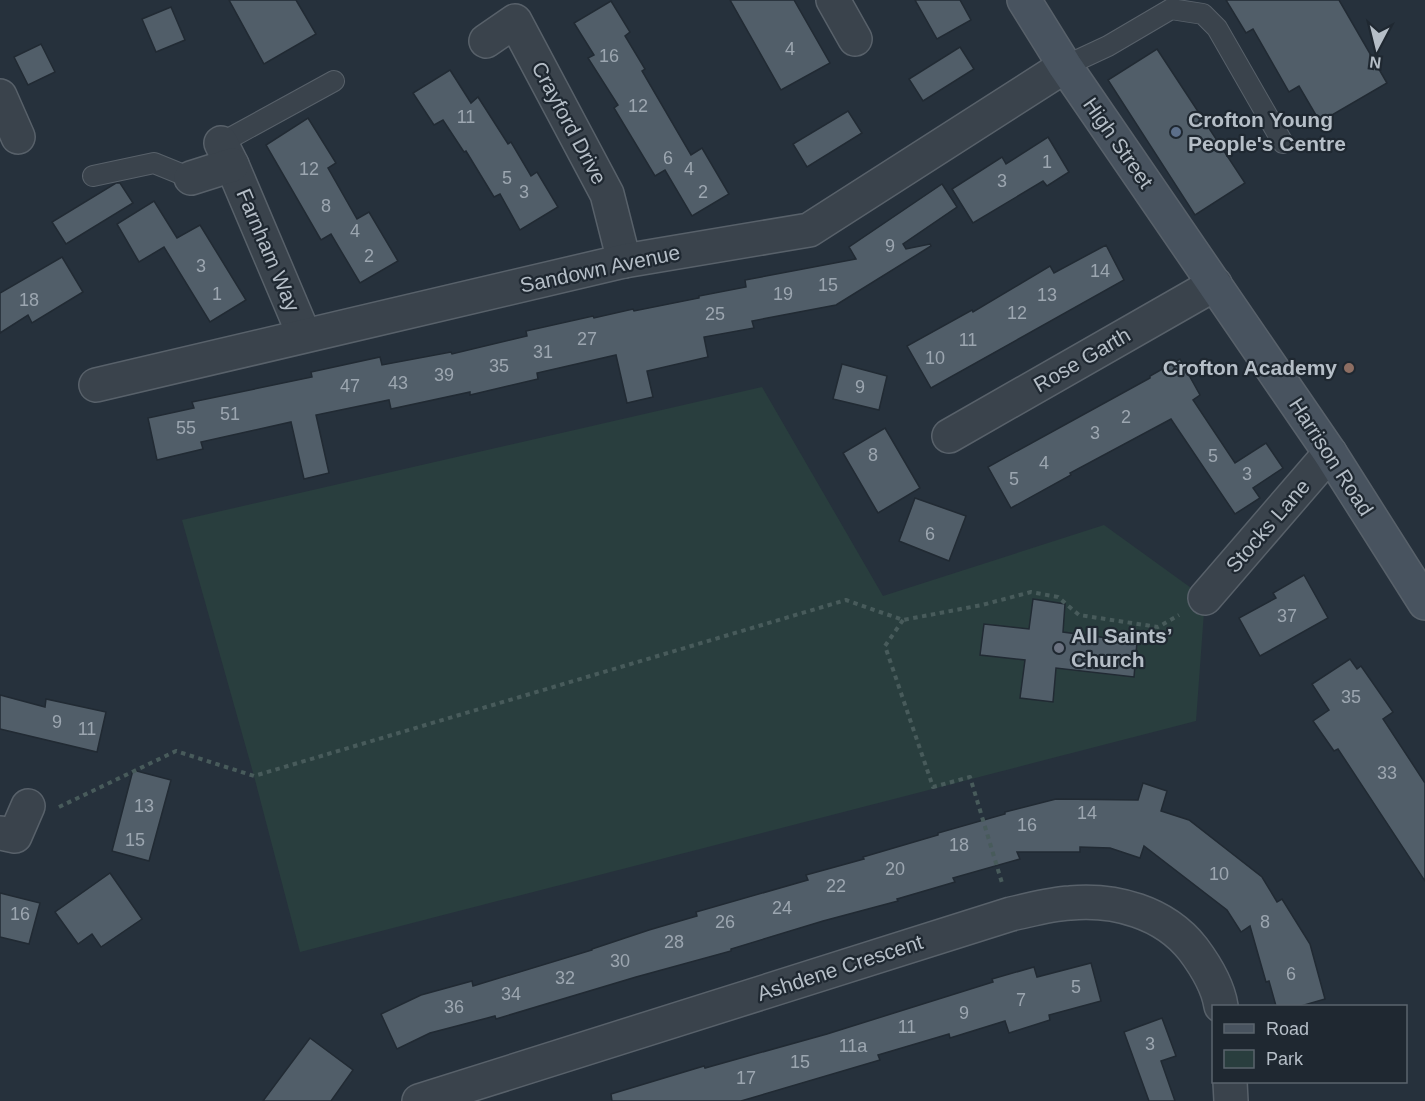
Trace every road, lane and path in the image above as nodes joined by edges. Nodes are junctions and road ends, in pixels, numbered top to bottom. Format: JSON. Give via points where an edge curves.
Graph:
{"nodes":[{"id":1,"x":833,"y":0,"type":"edge"},
{"id":2,"x":1024,"y":0,"type":"edge"},
{"id":3,"x":855,"y":39,"type":"dead end"},
{"id":4,"x":486,"y":41,"type":"dead end"},
{"id":5,"x":1065,"y":66,"type":"junction"},
{"id":6,"x":333,"y":81,"type":"dead end"},
{"id":7,"x":0,"y":96,"type":"edge"},
{"id":8,"x":18,"y":137,"type":"dead end"},
{"id":9,"x":1283,"y":143,"type":"dead end"},
{"id":10,"x":227,"y":154,"type":"junction"},
{"id":11,"x":93,"y":176,"type":"dead end"},
{"id":12,"x":190,"y":178,"type":"joint"},
{"id":13,"x":624,"y":261,"type":"junction"},
{"id":14,"x":1215,"y":284,"type":"junction"},
{"id":15,"x":304,"y":335,"type":"junction"},
{"id":16,"x":96,"y":385,"type":"dead end"},
{"id":17,"x":949,"y":436,"type":"dead end"},
{"id":18,"x":1330,"y":453,"type":"junction"},
{"id":19,"x":1205,"y":598,"type":"joint"},
{"id":20,"x":1425,"y":603,"type":"edge"},
{"id":21,"x":903,"y":621,"type":"junction"},
{"id":22,"x":28,"y":806,"type":"joint"},
{"id":23,"x":19,"y":837,"type":"edge"},
{"id":24,"x":1011,"y":914,"type":"junction"},
{"id":25,"x":1221,"y":1005,"type":"edge"},
{"id":26,"x":1230,"y":1083,"type":"edge"},
{"id":27,"x":419,"y":1101,"type":"edge"},
{"id":28,"x":1231,"y":1101,"type":"edge"}],
"edges":[{"from":1,"to":3,"type":"street"},
{"from":2,"to":5,"type":"street","name":"High Street"},
{"from":4,"to":13,"type":"street","name":"Crayford Drive","via":[[515,21],[607,194]]},
{"from":5,"to":9,"type":"lane","via":[[1171,9],[1203,14],[1217,28]]},
{"from":5,"to":13,"type":"street","name":"Sandown Avenue","via":[[809,230]]},
{"from":5,"to":14,"type":"street","name":"High Street"},
{"from":6,"to":10,"type":"lane"},
{"from":7,"to":8,"type":"street"},
{"from":10,"to":12,"type":"street","name":"Farnham Way"},
{"from":10,"to":15,"type":"street","name":"Farnham Way"},
{"from":11,"to":12,"type":"lane","via":[[154,163]]},
{"from":13,"to":15,"type":"street","name":"Sandown Avenue"},
{"from":14,"to":17,"type":"street","name":"Rose Garth"},
{"from":14,"to":18,"type":"street","name":"Harrison Road"},
{"from":15,"to":16,"type":"street","name":"Sandown Avenue"},
{"from":18,"to":19,"type":"street","name":"Stocks Lane"},
{"from":18,"to":20,"type":"street","name":"Harrison Road"},
{"from":19,"to":21,"type":"path","via":[[1158,627],[1079,615],[1058,597],[1031,592]]},
{"from":21,"to":22,"type":"path","via":[[846,600],[254,777],[176,751],[62,807]]},
{"from":21,"to":24,"type":"path","via":[[885,646],[933,787],[970,777]]},
{"from":22,"to":23,"type":"street"},
{"from":24,"to":25,"type":"street","name":"Ashdene Crescent","via":[[1070,903],[1109,903],[1146,913],[1182,935],[1203,962]]},
{"from":24,"to":27,"type":"street","name":"Ashdene Crescent"},
{"from":26,"to":28,"type":"street"}]}
